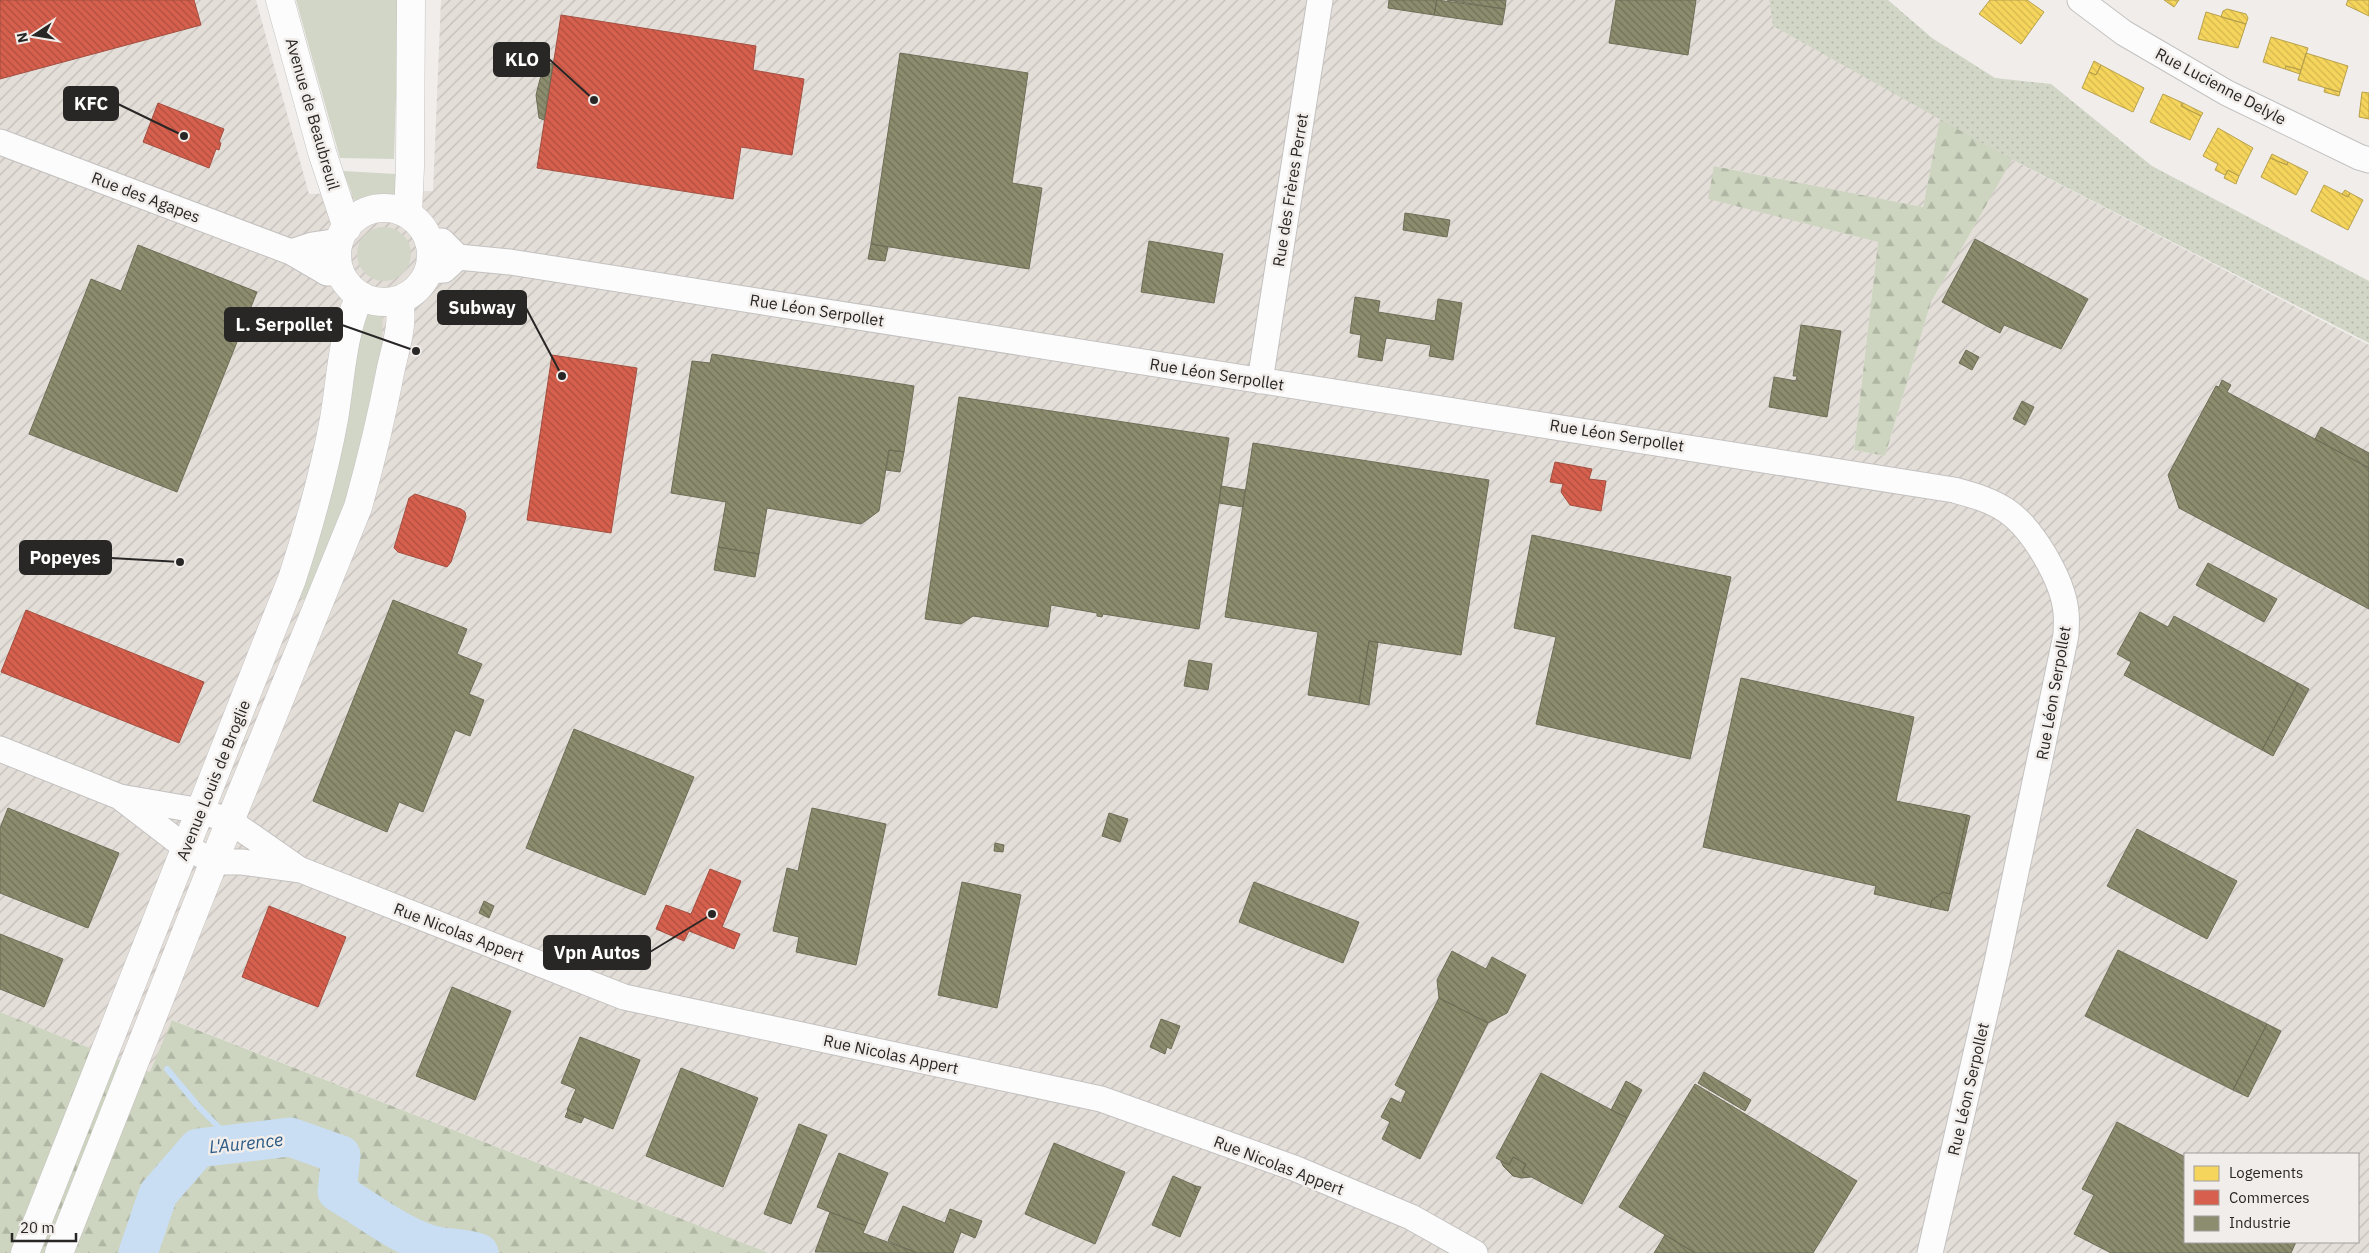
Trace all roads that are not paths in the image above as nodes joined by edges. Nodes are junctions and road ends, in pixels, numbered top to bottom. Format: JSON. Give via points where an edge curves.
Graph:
{"nodes":[{"id":1,"x":280,"y":0,"type":"edge"},
{"id":2,"x":411,"y":0,"type":"edge"},
{"id":3,"x":1320,"y":0,"type":"edge"},
{"id":4,"x":2080,"y":0,"type":"edge"},
{"id":5,"x":0,"y":142,"type":"edge"},
{"id":6,"x":2369,"y":160,"type":"edge"},
{"id":7,"x":408,"y":214,"type":"junction"},
{"id":8,"x":343,"y":234,"type":"junction"},
{"id":9,"x":428,"y":242,"type":"junction"},
{"id":10,"x":292,"y":252,"type":"junction"},
{"id":11,"x":458,"y":257,"type":"junction"},
{"id":12,"x":428,"y":271,"type":"junction"},
{"id":13,"x":341,"y":273,"type":"junction"},
{"id":14,"x":360,"y":296,"type":"junction"},
{"id":15,"x":398,"y":300,"type":"junction"},
{"id":16,"x":1260,"y":381,"type":"junction"},
{"id":17,"x":0,"y":749,"type":"edge"},
{"id":18,"x":120,"y":797,"type":"junction"},
{"id":19,"x":201,"y":811,"type":"junction"},
{"id":20,"x":230,"y":821,"type":"junction"},
{"id":21,"x":186,"y":847,"type":"junction"},
{"id":22,"x":214,"y":862,"type":"junction"},
{"id":23,"x":300,"y":870,"type":"junction"},
{"id":24,"x":25,"y":1253,"type":"edge"},
{"id":25,"x":59,"y":1253,"type":"edge"},
{"id":26,"x":1475,"y":1253,"type":"edge"},
{"id":27,"x":1930,"y":1253,"type":"edge"}],
"edges":[{"from":1,"to":8,"type":"main road","name":"Avenue de Beaubreuil"},
{"from":2,"to":7,"type":"main road"},
{"from":3,"to":16,"type":"street","name":"Rue des Frères Perret"},
{"from":4,"to":6,"type":"street","name":"Rue Lucienne Delyle","via":[[2124,33],[2227,92]]},
{"from":5,"to":10,"type":"street","name":"Rue des Agapes"},
{"from":7,"to":8,"type":"main road","via":[[377,208],[362,214]]},
{"from":7,"to":9,"type":"main road","via":[[426,233]]},
{"from":8,"to":10,"type":"street"},
{"from":8,"to":13,"type":"main road","via":[[337,257]]},
{"from":9,"to":11,"type":"street","via":[[442,241]]},
{"from":9,"to":12,"type":"main road","via":[[431,254]]},
{"from":10,"to":13,"type":"street","name":"Rue des Agapes","via":[[327,273]]},
{"from":11,"to":12,"type":"street","via":[[444,270]]},
{"from":11,"to":16,"type":"street","name":"Rue Léon Serpollet","via":[[510,262]]},
{"from":12,"to":15,"type":"main road","via":[[417,289]]},
{"from":13,"to":14,"type":"main road"},
{"from":14,"to":15,"type":"main road","via":[[375,301]]},
{"from":14,"to":19,"type":"main road","name":"Avenue Louis de Broglie","via":[[351,314],[334,420],[308,529],[292,579]]},
{"from":15,"to":20,"type":"main road","name":"Avenue Louis de Broglie","via":[[402,312],[393,362],[358,507]]},
{"from":16,"to":27,"type":"street","name":"Rue Léon Serpollet","via":[[1954,490],[1983,498],[2008,511],[2024,527],[2061,589],[2066,611],[2066,635],[1997,962]]},
{"from":17,"to":18,"type":"street"},
{"from":18,"to":19,"type":"street","name":"Rue Nicolas Appert"},
{"from":18,"to":21,"type":"street"},
{"from":19,"to":20,"type":"street","name":"Rue Nicolas Appert"},
{"from":19,"to":21,"type":"main road","name":"Avenue Louis de Broglie"},
{"from":20,"to":22,"type":"main road","name":"Avenue Louis de Broglie"},
{"from":20,"to":23,"type":"street","name":"Rue Nicolas Appert"},
{"from":21,"to":22,"type":"street"},
{"from":21,"to":24,"type":"main road","name":"Avenue Louis de Broglie"},
{"from":22,"to":23,"type":"street","name":"Rue Nicolas Appert","via":[[242,862]]},
{"from":22,"to":25,"type":"main road","name":"Avenue Louis de Broglie"},
{"from":23,"to":26,"type":"street","name":"Rue Nicolas Appert","via":[[624,997],[1101,1100],[1294,1168],[1411,1217]]}]}
